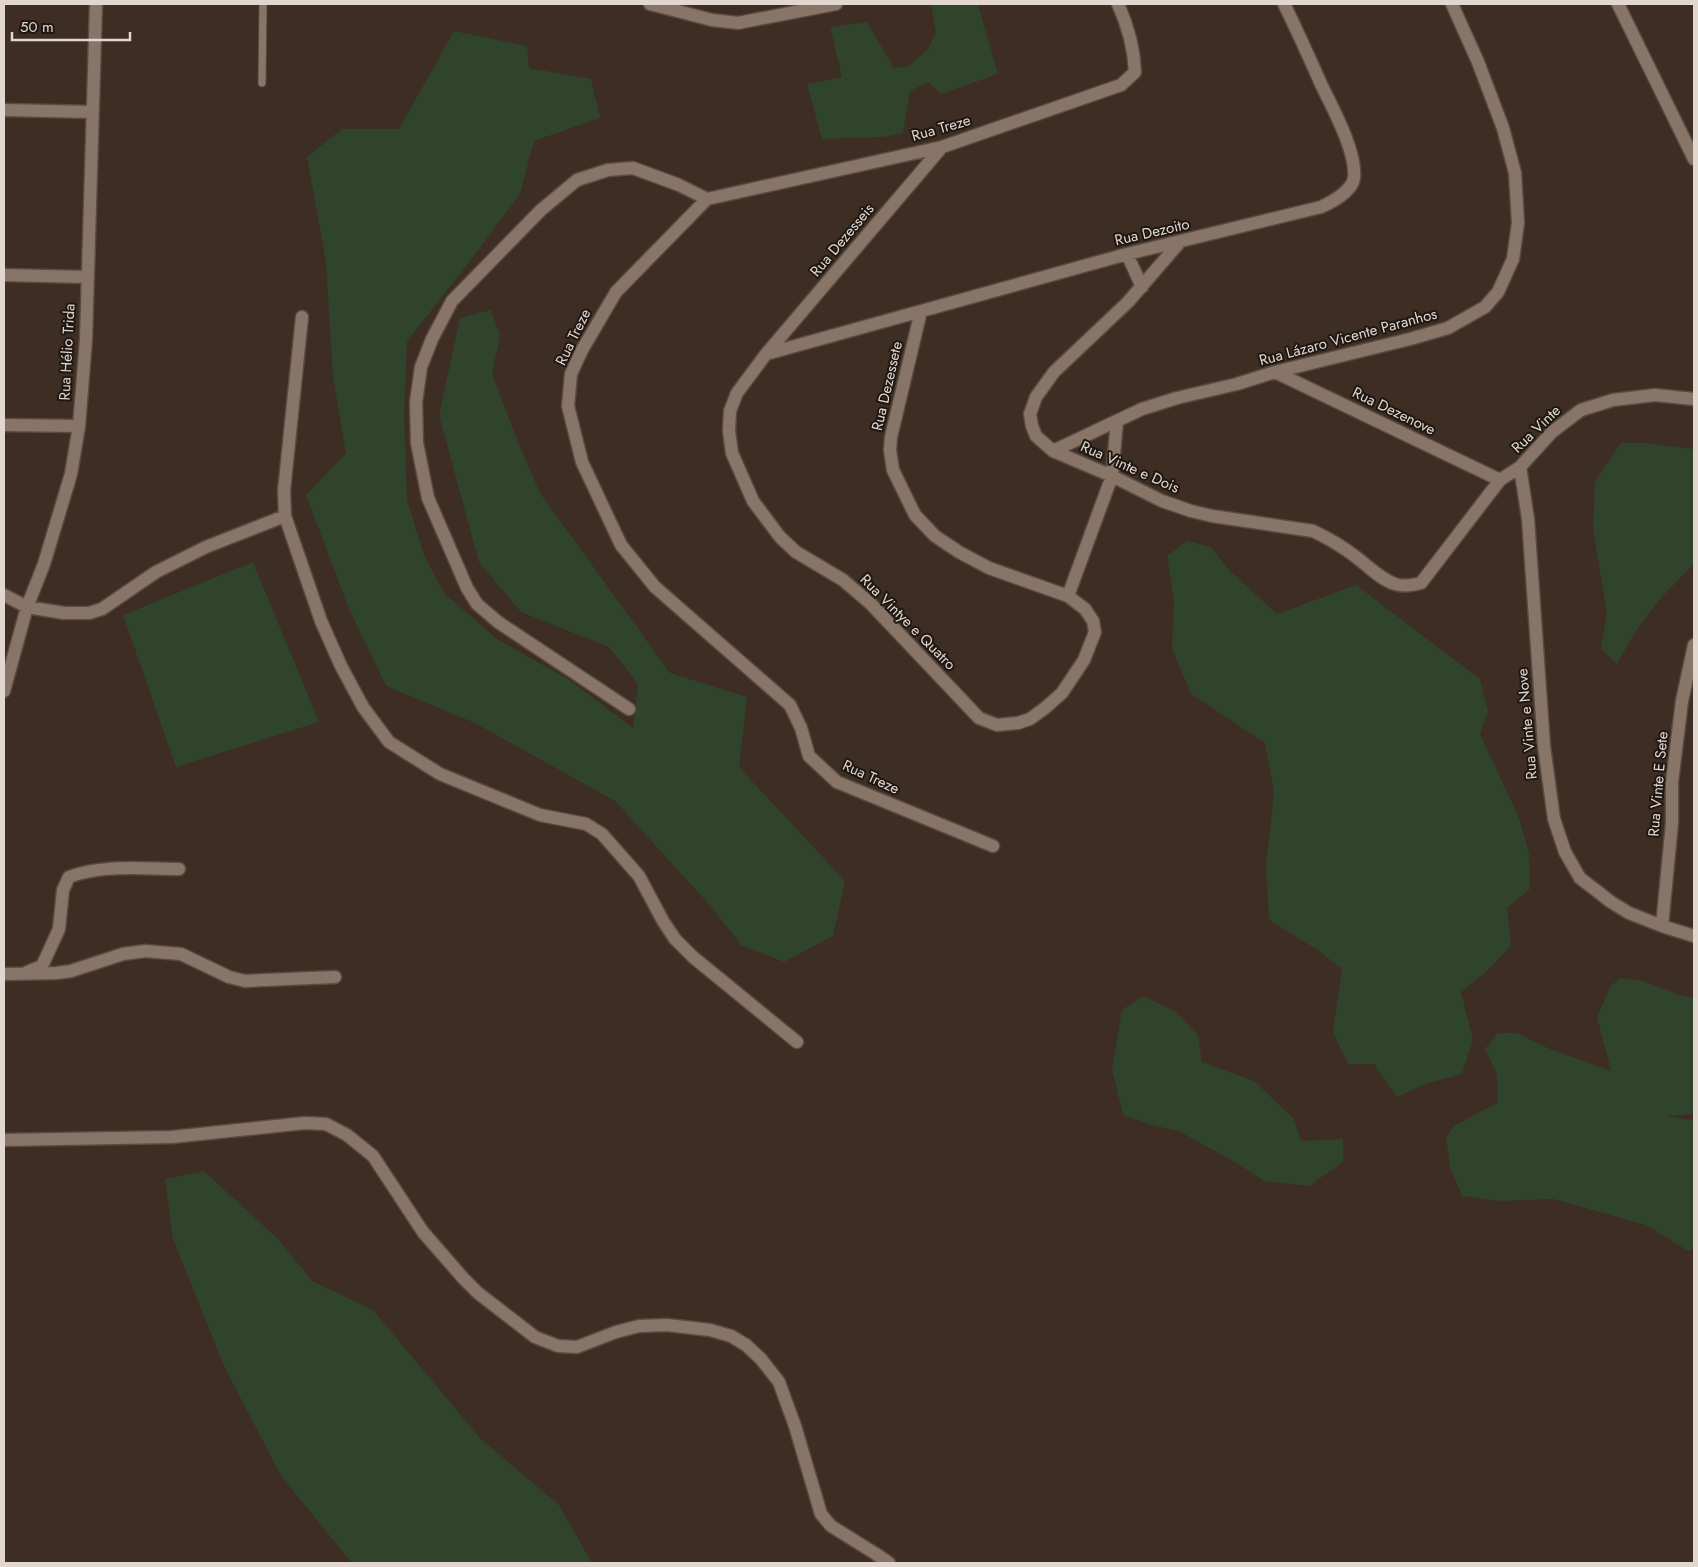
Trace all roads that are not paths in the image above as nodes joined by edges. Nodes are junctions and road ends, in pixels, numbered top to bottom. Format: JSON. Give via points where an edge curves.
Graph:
{"nodes":[{"id":1,"x":96,"y":4,"type":"edge"},
{"id":2,"x":263,"y":4,"type":"edge"},
{"id":3,"x":650,"y":4,"type":"edge"},
{"id":4,"x":836,"y":4,"type":"edge"},
{"id":5,"x":1118,"y":4,"type":"edge"},
{"id":6,"x":1284,"y":4,"type":"edge"},
{"id":7,"x":1452,"y":4,"type":"edge"},
{"id":8,"x":1618,"y":4,"type":"edge"},
{"id":9,"x":262,"y":83,"type":"dead end"},
{"id":10,"x":4,"y":110,"type":"edge"},
{"id":11,"x":92,"y":112,"type":"junction"},
{"id":12,"x":942,"y":147,"type":"junction"},
{"id":13,"x":1694,"y":159,"type":"edge"},
{"id":14,"x":707,"y":198,"type":"junction"},
{"id":15,"x":1179,"y":243,"type":"junction"},
{"id":16,"x":1127,"y":254,"type":"junction"},
{"id":17,"x":4,"y":275,"type":"edge"},
{"id":18,"x":87,"y":277,"type":"junction"},
{"id":19,"x":1142,"y":287,"type":"junction"},
{"id":20,"x":921,"y":311,"type":"junction"},
{"id":21,"x":302,"y":317,"type":"dead end"},
{"id":22,"x":766,"y":354,"type":"junction"},
{"id":23,"x":1275,"y":372,"type":"junction"},
{"id":24,"x":1694,"y":399,"type":"edge"},
{"id":25,"x":1117,"y":421,"type":"junction"},
{"id":26,"x":4,"y":426,"type":"edge"},
{"id":27,"x":79,"y":426,"type":"junction"},
{"id":28,"x":1053,"y":450,"type":"junction"},
{"id":29,"x":1520,"y":467,"type":"junction"},
{"id":30,"x":1112,"y":476,"type":"junction"},
{"id":31,"x":1500,"y":480,"type":"junction"},
{"id":32,"x":285,"y":516,"type":"junction"},
{"id":33,"x":1440,"y":561,"type":"joint"},
{"id":34,"x":4,"y":595,"type":"edge"},
{"id":35,"x":1068,"y":596,"type":"junction"},
{"id":36,"x":27,"y":607,"type":"junction"},
{"id":37,"x":1694,"y":645,"type":"edge"},
{"id":38,"x":4,"y":691,"type":"edge"},
{"id":39,"x":629,"y":709,"type":"dead end"},
{"id":40,"x":993,"y":846,"type":"dead end"},
{"id":41,"x":179,"y":869,"type":"dead end"},
{"id":42,"x":1662,"y":926,"type":"junction"},
{"id":43,"x":1694,"y":936,"type":"edge"},
{"id":44,"x":4,"y":974,"type":"edge"},
{"id":45,"x":23,"y":974,"type":"junction"},
{"id":46,"x":335,"y":977,"type":"dead end"},
{"id":47,"x":797,"y":1042,"type":"dead end"},
{"id":48,"x":4,"y":1140,"type":"edge"},
{"id":49,"x":889,"y":1563,"type":"edge"}],
"edges":[{"from":1,"to":11,"type":"street","name":"Rua Hélio Trida"},
{"from":2,"to":9,"type":"lane"},
{"from":3,"to":4,"type":"street","via":[[712,20],[738,23]]},
{"from":5,"to":12,"type":"street","name":"Rua Treze","via":[[1133,45],[1134,57],[1134,72],[1121,85]]},
{"from":6,"to":15,"type":"street","name":"Rua Dezoito","via":[[1345,135],[1354,179],[1343,194],[1321,208]]},
{"from":7,"to":23,"type":"street","name":"Rua Lázaro Vicente Paranhos","via":[[1503,128],[1514,174],[1517,232],[1513,259],[1498,292],[1485,307],[1448,328]]},
{"from":8,"to":13,"type":"street"},
{"from":10,"to":11,"type":"street"},
{"from":11,"to":18,"type":"street","name":"Rua Hélio Trida"},
{"from":12,"to":14,"type":"street","name":"Rua Treze"},
{"from":12,"to":22,"type":"street","name":"Rua Dezesseis"},
{"from":14,"to":39,"type":"street","via":[[632,168],[608,170],[577,180],[541,210],[452,301],[421,367],[416,402],[418,443],[428,498],[467,588],[477,604],[498,622]]},
{"from":14,"to":40,"type":"street","name":"Rua Treze","via":[[616,292],[582,350],[571,374],[568,406],[582,462],[621,545],[655,587],[790,706],[809,756],[837,782]]},
{"from":15,"to":16,"type":"street","name":"Rua Dezoito"},
{"from":15,"to":19,"type":"street","name":"Rua Vinte e Dois"},
{"from":16,"to":19,"type":"street"},
{"from":16,"to":20,"type":"street","name":"Rua Dezoito"},
{"from":17,"to":18,"type":"street"},
{"from":18,"to":27,"type":"street","name":"Rua Hélio Trida"},
{"from":19,"to":28,"type":"street","name":"Rua Vinte e Dois","via":[[1054,372],[1036,397],[1030,414],[1032,426],[1036,436]]},
{"from":20,"to":22,"type":"street","name":"Rua Dezoito"},
{"from":20,"to":35,"type":"street","name":"Rua Dezessete","via":[[890,450],[893,470],[915,515],[935,536],[989,568]]},
{"from":21,"to":32,"type":"street","via":[[284,491]]},
{"from":22,"to":35,"type":"street","name":"Rua Vintye e Quatro","via":[[737,394],[730,411],[732,453],[753,501],[791,547],[843,580],[872,604],[979,718],[997,725],[1018,723],[1030,719],[1062,692],[1084,660],[1095,632],[1093,621],[1085,610]]},
{"from":23,"to":25,"type":"street","name":"Rua Lázaro Vicente Paranhos","via":[[1151,406]]},
{"from":23,"to":31,"type":"street","name":"Rua Dezenove"},
{"from":24,"to":29,"type":"street","name":"Rua Vinte","via":[[1655,396],[1613,400],[1581,410],[1552,432]]},
{"from":25,"to":28,"type":"street","name":"Rua Lázaro Vicente Paranhos"},
{"from":25,"to":30,"type":"street"},
{"from":26,"to":27,"type":"street"},
{"from":27,"to":36,"type":"street","name":"Rua Hélio Trida","via":[[71,474],[44,564]]},
{"from":28,"to":30,"type":"street","name":"Rua Vinte e Dois"},
{"from":29,"to":31,"type":"street","name":"Rua Vinte"},
{"from":29,"to":42,"type":"street","name":"Rua Vinte e Nove","via":[[1528,519],[1544,746],[1554,820],[1565,852],[1580,878],[1611,902]]},
{"from":30,"to":33,"type":"street","name":"Rua Vinte e Dois","via":[[1162,501],[1191,511],[1326,537],[1395,584],[1422,583]]},
{"from":30,"to":35,"type":"street"},
{"from":31,"to":33,"type":"street","name":"Rua Vinte"},
{"from":32,"to":36,"type":"street","via":[[206,547],[156,572],[102,608],[89,613],[64,614]]},
{"from":32,"to":47,"type":"street","via":[[321,621],[341,666],[389,742],[440,774],[540,815],[586,824],[602,834],[639,876],[662,921],[675,938],[693,957]]},
{"from":34,"to":36,"type":"street"},
{"from":36,"to":38,"type":"street","name":"Rua Hélio Trida"},
{"from":37,"to":42,"type":"street","name":"Rua Vinte E Sete","via":[[1682,701]]},
{"from":41,"to":45,"type":"street","via":[[112,869],[69,877],[63,890],[59,929],[52,946],[42,966]]},
{"from":42,"to":43,"type":"street","name":"Rua Vinte e Nove"},
{"from":44,"to":45,"type":"street"},
{"from":45,"to":46,"type":"street","via":[[64,972],[123,954],[145,952],[181,954],[229,977],[245,981]]},
{"from":48,"to":49,"type":"street","via":[[172,1137],[305,1123],[326,1124],[347,1135],[373,1156],[423,1232],[463,1278],[536,1337],[558,1346],[577,1347],[638,1326],[667,1325],[710,1330],[731,1336],[746,1345],[780,1382],[821,1514],[831,1526]]}]}
